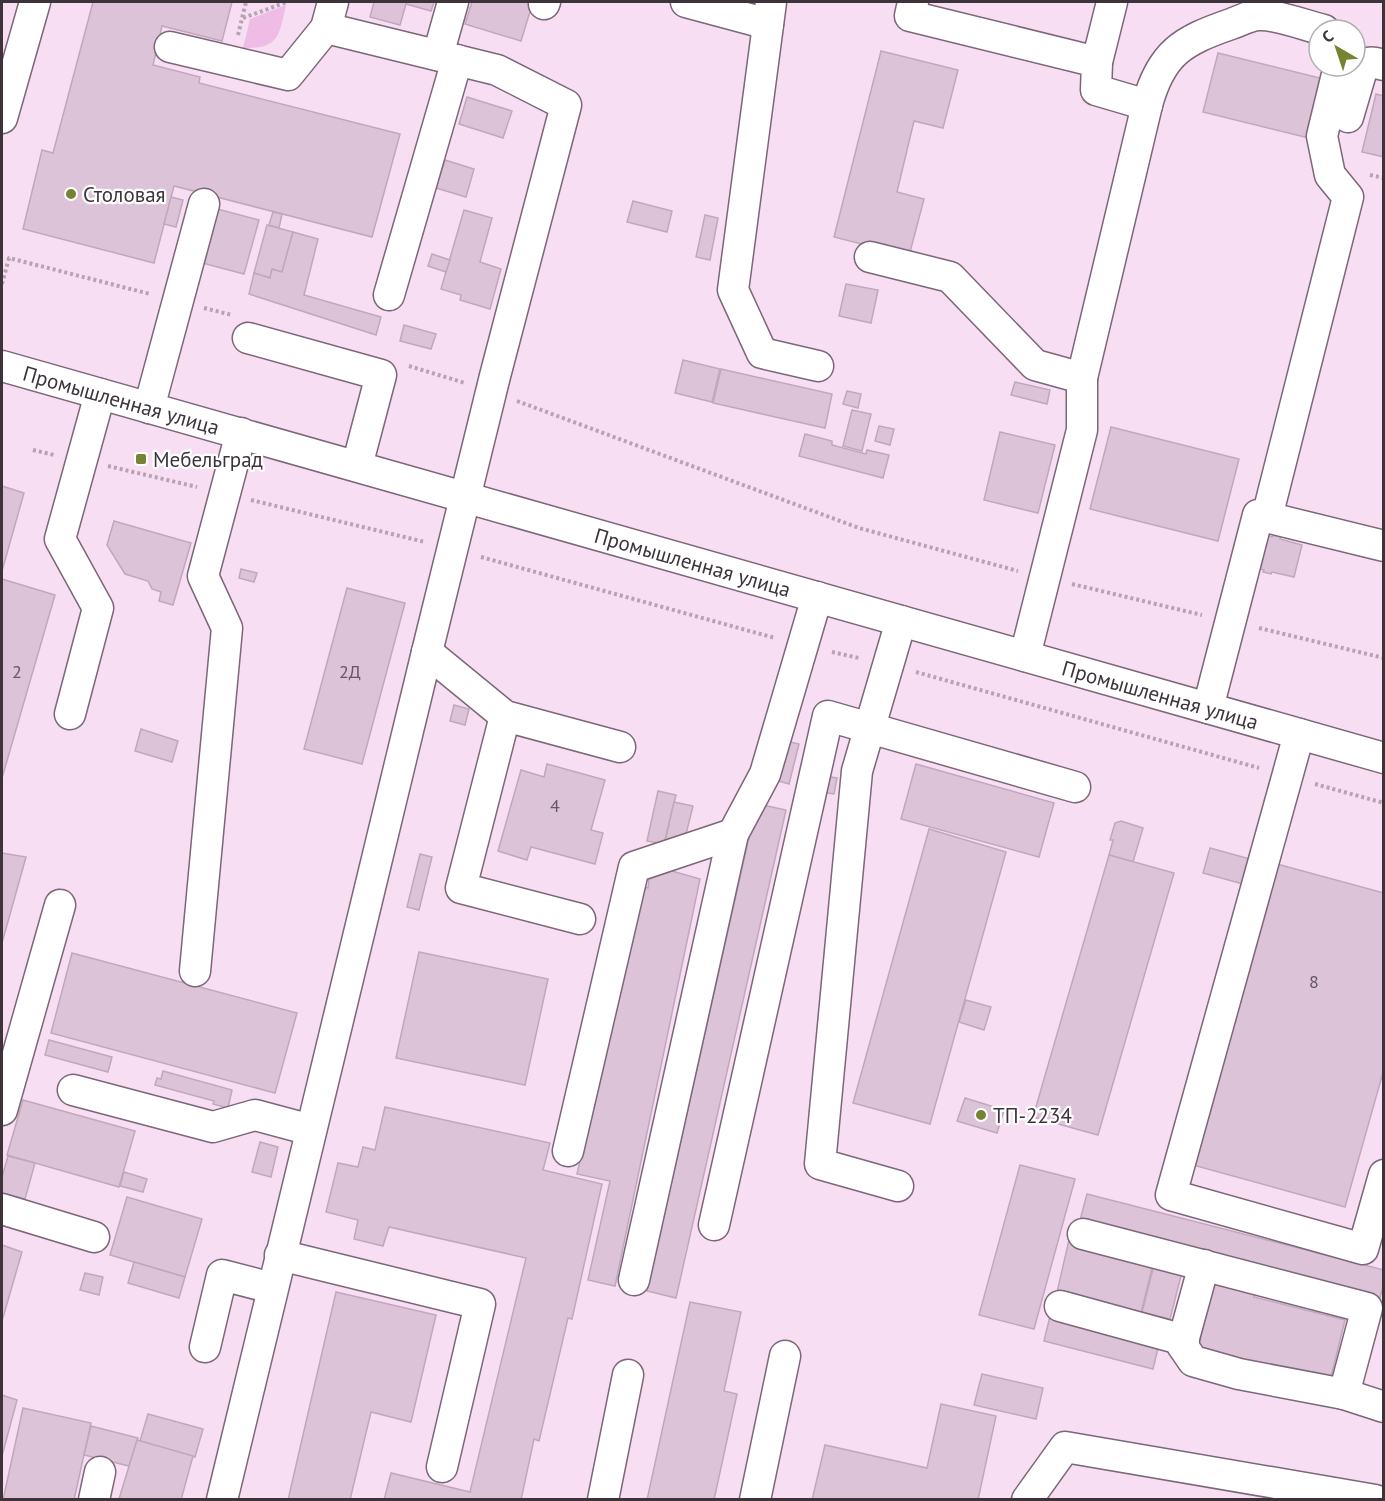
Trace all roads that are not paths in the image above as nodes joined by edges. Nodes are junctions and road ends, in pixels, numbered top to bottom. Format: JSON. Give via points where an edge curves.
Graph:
{"nodes":[{"id":1,"x":35,"y":2,"type":"edge"},
{"id":2,"x":453,"y":2,"type":"edge"},
{"id":3,"x":686,"y":2,"type":"edge"},
{"id":4,"x":913,"y":2,"type":"edge"},
{"id":5,"x":1112,"y":2,"type":"edge"},
{"id":6,"x":770,"y":13,"type":"edge"},
{"id":7,"x":329,"y":15,"type":"edge"},
{"id":8,"x":1307,"y":18,"type":"edge"},
{"id":9,"x":170,"y":47,"type":"dead end"},
{"id":10,"x":447,"y":58,"type":"junction"},
{"id":11,"x":1097,"y":62,"type":"junction"},
{"id":12,"x":1383,"y":65,"type":"edge"},
{"id":13,"x":1336,"y":78,"type":"edge"},
{"id":14,"x":1147,"y":105,"type":"junction"},
{"id":15,"x":1348,"y":117,"type":"dead end"},
{"id":16,"x":2,"y":118,"type":"edge"},
{"id":17,"x":204,"y":204,"type":"dead end"},
{"id":18,"x":870,"y":257,"type":"dead end"},
{"id":19,"x":389,"y":295,"type":"dead end"},
{"id":20,"x":240,"y":326,"type":"road end"},
{"id":21,"x":2,"y":366,"type":"edge"},
{"id":22,"x":818,"y":366,"type":"dead end"},
{"id":23,"x":1082,"y":378,"type":"junction"},
{"id":24,"x":100,"y":393,"type":"junction"},
{"id":25,"x":149,"y":408,"type":"junction"},
{"id":26,"x":241,"y":434,"type":"junction"},
{"id":27,"x":357,"y":466,"type":"junction"},
{"id":28,"x":466,"y":496,"type":"junction"},
{"id":29,"x":1267,"y":517,"type":"junction"},
{"id":30,"x":1383,"y":546,"type":"edge"},
{"id":31,"x":817,"y":597,"type":"junction"},
{"id":32,"x":901,"y":621,"type":"junction"},
{"id":33,"x":427,"y":652,"type":"junction"},
{"id":34,"x":1025,"y":656,"type":"junction"},
{"id":35,"x":1208,"y":708,"type":"junction"},
{"id":36,"x":70,"y":714,"type":"dead end"},
{"id":37,"x":505,"y":716,"type":"junction"},
{"id":38,"x":870,"y":728,"type":"junction"},
{"id":39,"x":1299,"y":734,"type":"junction"},
{"id":40,"x":620,"y":747,"type":"dead end"},
{"id":41,"x":1383,"y":758,"type":"edge"},
{"id":42,"x":1075,"y":787,"type":"dead end"},
{"id":43,"x":733,"y":834,"type":"junction"},
{"id":44,"x":60,"y":905,"type":"dead end"},
{"id":45,"x":580,"y":919,"type":"dead end"},
{"id":46,"x":195,"y":971,"type":"dead end"},
{"id":47,"x":73,"y":1090,"type":"dead end"},
{"id":48,"x":2,"y":1110,"type":"edge"},
{"id":49,"x":311,"y":1130,"type":"junction"},
{"id":50,"x":568,"y":1151,"type":"dead end"},
{"id":51,"x":1383,"y":1174,"type":"edge"},
{"id":52,"x":898,"y":1186,"type":"dead end"},
{"id":53,"x":2,"y":1209,"type":"edge"},
{"id":54,"x":714,"y":1226,"type":"dead end"},
{"id":55,"x":1083,"y":1234,"type":"dead end"},
{"id":56,"x":94,"y":1237,"type":"dead end"},
{"id":57,"x":280,"y":1255,"type":"junction"},
{"id":58,"x":1204,"y":1265,"type":"junction"},
{"id":59,"x":634,"y":1280,"type":"dead end"},
{"id":60,"x":273,"y":1288,"type":"junction"},
{"id":61,"x":1060,"y":1306,"type":"dead end"},
{"id":62,"x":1184,"y":1340,"type":"junction"},
{"id":63,"x":205,"y":1347,"type":"dead end"},
{"id":64,"x":785,"y":1356,"type":"dead end"},
{"id":65,"x":628,"y":1375,"type":"dead end"},
{"id":66,"x":1344,"y":1394,"type":"junction"},
{"id":67,"x":1383,"y":1407,"type":"edge"},
{"id":68,"x":442,"y":1467,"type":"dead end"},
{"id":69,"x":222,"y":1500,"type":"edge"},
{"id":70,"x":603,"y":1500,"type":"edge"},
{"id":71,"x":755,"y":1500,"type":"edge"},
{"id":72,"x":1028,"y":1500,"type":"edge"},
{"id":73,"x":1375,"y":1500,"type":"edge"}],
"edges":[{"from":1,"to":16,"type":"street"},
{"from":2,"to":10,"type":"street"},
{"from":3,"to":6,"type":"street"},
{"from":4,"to":11,"type":"street","via":[[910,16]]},
{"from":5,"to":11,"type":"street"},
{"from":6,"to":22,"type":"street","via":[[733,290],[762,353]]},
{"from":7,"to":9,"type":"street","via":[[288,75]]},
{"from":7,"to":10,"type":"street"},
{"from":8,"to":14,"type":"street","via":[[1260,14],[1201,35],[1173,53],[1153,84]]},
{"from":10,"to":19,"type":"street"},
{"from":10,"to":28,"type":"street","via":[[497,70],[566,105]]},
{"from":11,"to":14,"type":"street","via":[[1096,90]]},
{"from":12,"to":15,"type":"street","via":[[1367,62],[1363,66]]},
{"from":13,"to":29,"type":"street","via":[[1322,136],[1330,175],[1348,197]]},
{"from":14,"to":23,"type":"street"},
{"from":17,"to":25,"type":"street"},
{"from":18,"to":23,"type":"street","via":[[951,277],[1035,365]]},
{"from":20,"to":27,"type":"street","via":[[381,375]]},
{"from":21,"to":24,"type":"street","name":"Промышленная улица"},
{"from":23,"to":34,"type":"street","via":[[1082,430]]},
{"from":24,"to":25,"type":"street","name":"Промышленная улица"},
{"from":24,"to":36,"type":"street","via":[[60,539],[98,608]]},
{"from":25,"to":26,"type":"street","name":"Промышленная улица"},
{"from":26,"to":27,"type":"street","name":"Промышленная улица"},
{"from":26,"to":46,"type":"street","via":[[203,576],[227,628]]},
{"from":27,"to":28,"type":"street","name":"Промышленная улица"},
{"from":28,"to":31,"type":"street","name":"Промышленная улица"},
{"from":28,"to":33,"type":"street"},
{"from":29,"to":30,"type":"street"},
{"from":29,"to":35,"type":"street","via":[[1258,515]]},
{"from":31,"to":32,"type":"street","name":"Промышленная улица"},
{"from":31,"to":43,"type":"street","via":[[765,774]]},
{"from":32,"to":34,"type":"street","name":"Промышленная улица"},
{"from":32,"to":38,"type":"street"},
{"from":33,"to":37,"type":"street"},
{"from":33,"to":49,"type":"street"},
{"from":34,"to":35,"type":"street","name":"Промышленная улица"},
{"from":35,"to":39,"type":"street","name":"Промышленная улица"},
{"from":37,"to":40,"type":"street"},
{"from":37,"to":45,"type":"street","via":[[461,888]]},
{"from":38,"to":42,"type":"street"},
{"from":38,"to":52,"type":"street","via":[[857,771],[820,1164]]},
{"from":38,"to":54,"type":"street","via":[[828,716]]},
{"from":39,"to":41,"type":"street","name":"Промышленная улица"},
{"from":39,"to":51,"type":"street","via":[[1171,1195],[1363,1249]]},
{"from":43,"to":50,"type":"street","via":[[634,867]]},
{"from":43,"to":59,"type":"street"},
{"from":44,"to":48,"type":"street"},
{"from":47,"to":49,"type":"street","via":[[213,1127],[255,1115]]},
{"from":49,"to":57,"type":"street"},
{"from":53,"to":56,"type":"street"},
{"from":55,"to":58,"type":"street"},
{"from":57,"to":60,"type":"street"},
{"from":57,"to":68,"type":"street","via":[[480,1304]]},
{"from":58,"to":62,"type":"street"},
{"from":58,"to":66,"type":"street","via":[[1367,1308]]},
{"from":60,"to":63,"type":"street","via":[[222,1275]]},
{"from":60,"to":69,"type":"street"},
{"from":61,"to":62,"type":"street"},
{"from":62,"to":66,"type":"street","via":[[1182,1345],[1193,1361]]},
{"from":64,"to":71,"type":"street"},
{"from":65,"to":70,"type":"street"},
{"from":66,"to":67,"type":"street"},
{"from":72,"to":73,"type":"street","via":[[1065,1447]]}]}
